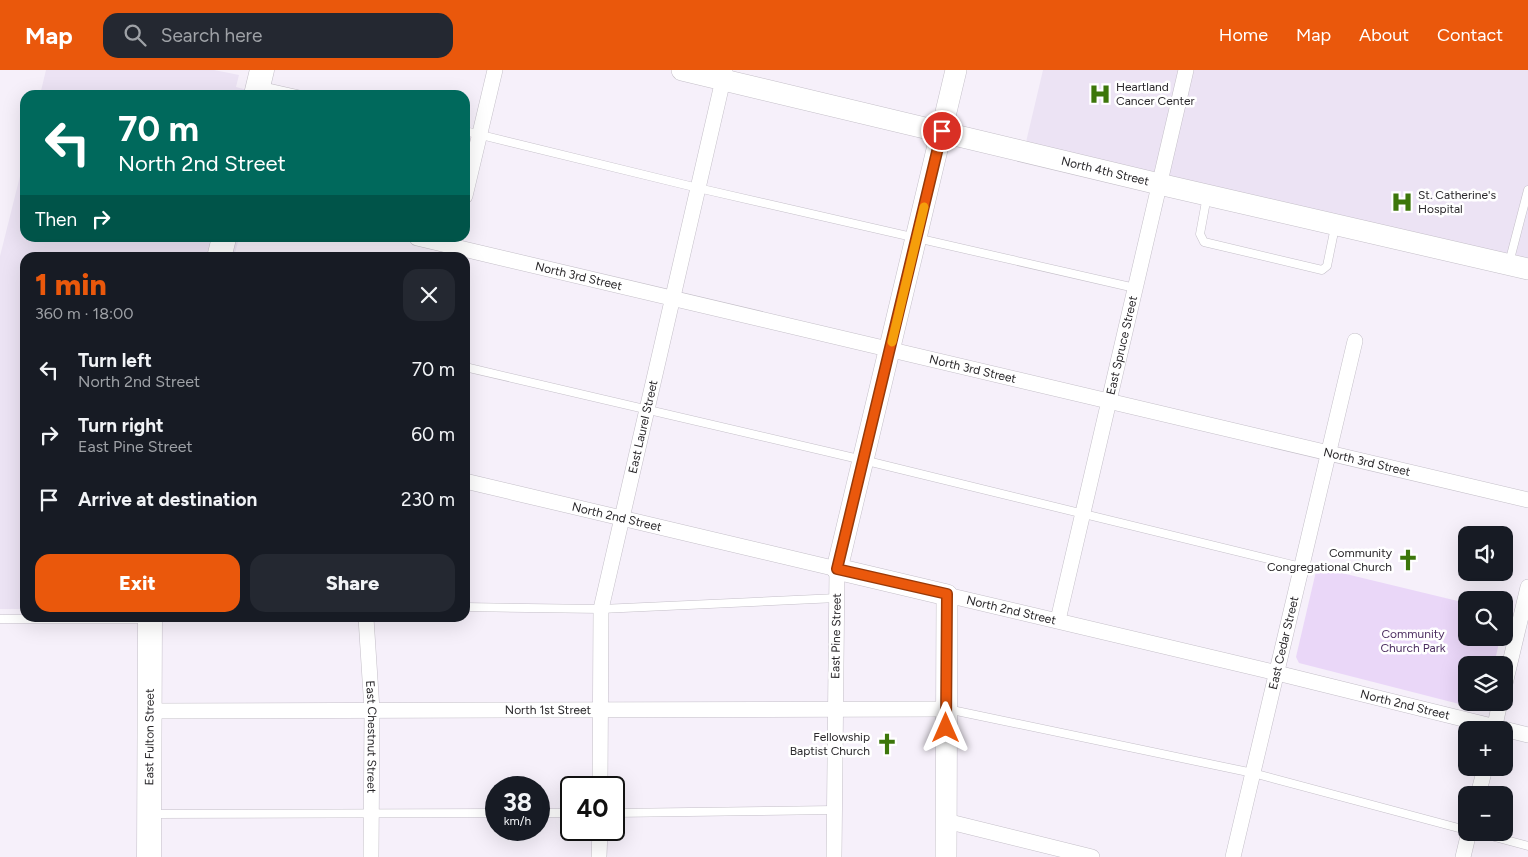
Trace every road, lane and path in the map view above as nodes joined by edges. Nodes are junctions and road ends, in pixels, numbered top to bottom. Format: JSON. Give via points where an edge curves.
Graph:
{"nodes":[{"id":1,"x":495,"y":70,"type":"edge"},
{"id":2,"x":682,"y":70,"type":"edge"},
{"id":3,"x":956,"y":70,"type":"edge"},
{"id":4,"x":1186,"y":70,"type":"edge"},
{"id":5,"x":724,"y":75,"type":"edge"},
{"id":6,"x":259,"y":84,"type":"edge"},
{"id":7,"x":282,"y":90,"type":"edge"},
{"id":8,"x":942,"y":131,"type":"junction"},
{"id":9,"x":472,"y":133,"type":"edge"},
{"id":10,"x":470,"y":151,"type":"edge"},
{"id":11,"x":1159,"y":184,"type":"junction"},
{"id":12,"x":698,"y":188,"type":"junction"},
{"id":13,"x":1528,"y":190,"type":"edge"},
{"id":14,"x":1207,"y":195,"type":"junction"},
{"id":15,"x":1524,"y":219,"type":"edge"},
{"id":16,"x":1336,"y":225,"type":"junction"},
{"id":17,"x":917,"y":237,"type":"junction"},
{"id":18,"x":434,"y":242,"type":"edge"},
{"id":19,"x":453,"y":247,"type":"edge"},
{"id":20,"x":1519,"y":267,"type":"edge"},
{"id":21,"x":1135,"y":288,"type":"junction"},
{"id":22,"x":673,"y":298,"type":"junction"},
{"id":23,"x":1355,"y":341,"type":"dead end"},
{"id":24,"x":890,"y":349,"type":"junction"},
{"id":25,"x":470,"y":368,"type":"edge"},
{"id":26,"x":1109,"y":401,"type":"junction"},
{"id":27,"x":647,"y":410,"type":"junction"},
{"id":28,"x":1328,"y":452,"type":"junction"},
{"id":29,"x":863,"y":460,"type":"junction"},
{"id":30,"x":470,"y":482,"type":"edge"},
{"id":31,"x":1528,"y":500,"type":"edge"},
{"id":32,"x":1082,"y":514,"type":"junction"},
{"id":33,"x":622,"y":517,"type":"junction"},
{"id":34,"x":1301,"y":567,"type":"junction"},
{"id":35,"x":837,"y":569,"type":"junction"},
{"id":36,"x":1528,"y":587,"type":"edge"},
{"id":37,"x":947,"y":594,"type":"junction"},
{"id":38,"x":837,"y":598,"type":"junction"},
{"id":39,"x":470,"y":607,"type":"edge"},
{"id":40,"x":601,"y":608,"type":"junction"},
{"id":41,"x":0,"y":619,"type":"edge"},
{"id":42,"x":20,"y":619,"type":"edge"},
{"id":43,"x":1058,"y":620,"type":"junction"},
{"id":44,"x":150,"y":622,"type":"edge"},
{"id":45,"x":366,"y":622,"type":"edge"},
{"id":46,"x":1512,"y":656,"type":"edge"},
{"id":47,"x":1276,"y":672,"type":"junction"},
{"id":48,"x":836,"y":709,"type":"junction"},
{"id":49,"x":947,"y":709,"type":"junction"},
{"id":50,"x":372,"y":710,"type":"junction"},
{"id":51,"x":600,"y":710,"type":"junction"},
{"id":52,"x":149,"y":711,"type":"junction"},
{"id":53,"x":1467,"y":721,"type":"edge"},
{"id":54,"x":1513,"y":731,"type":"edge"},
{"id":55,"x":1528,"y":734,"type":"edge"},
{"id":56,"x":1253,"y":773,"type":"junction"},
{"id":57,"x":600,"y":776,"type":"edge"},
{"id":58,"x":834,"y":810,"type":"junction"},
{"id":59,"x":485,"y":813,"type":"edge"},
{"id":60,"x":625,"y":813,"type":"edge"},
{"id":61,"x":149,"y":814,"type":"junction"},
{"id":62,"x":371,"y":814,"type":"junction"},
{"id":63,"x":946,"y":821,"type":"junction"},
{"id":64,"x":1458,"y":828,"type":"edge"},
{"id":65,"x":600,"y":841,"type":"edge"},
{"id":66,"x":1467,"y":841,"type":"edge"},
{"id":67,"x":1509,"y":841,"type":"edge"},
{"id":68,"x":1528,"y":846,"type":"edge"},
{"id":69,"x":149,"y":857,"type":"edge"},
{"id":70,"x":371,"y":857,"type":"edge"},
{"id":71,"x":599,"y":857,"type":"edge"},
{"id":72,"x":834,"y":857,"type":"edge"},
{"id":73,"x":946,"y":857,"type":"edge"},
{"id":74,"x":1092,"y":857,"type":"edge"},
{"id":75,"x":1233,"y":857,"type":"edge"},
{"id":76,"x":1463,"y":857,"type":"edge"}],
"edges":[{"from":1,"to":9,"type":"street"},
{"from":2,"to":5,"type":"street","name":"North 4th Street"},
{"from":3,"to":8,"type":"street","name":"East Pine Street"},
{"from":4,"to":11,"type":"street","name":"East Spruce Street"},
{"from":5,"to":8,"type":"street","name":"North 4th Street"},
{"from":5,"to":12,"type":"street","name":"East Laurel Street"},
{"from":6,"to":7,"type":"lane"},
{"from":8,"to":11,"type":"street","name":"North 4th Street"},
{"from":8,"to":17,"type":"street","name":"East Pine Street"},
{"from":9,"to":10,"type":"street"},
{"from":9,"to":12,"type":"lane"},
{"from":11,"to":14,"type":"street","name":"North 4th Street"},
{"from":11,"to":21,"type":"street","name":"East Spruce Street"},
{"from":12,"to":17,"type":"lane"},
{"from":12,"to":22,"type":"street","name":"East Laurel Street"},
{"from":13,"to":15,"type":"lane"},
{"from":14,"to":16,"type":"street","name":"North 4th Street"},
{"from":14,"to":16,"type":"lane","via":[[1200,234],[1204,242],[1322,270],[1327,266]]},
{"from":15,"to":20,"type":"lane"},
{"from":16,"to":20,"type":"street","name":"North 4th Street"},
{"from":17,"to":21,"type":"lane"},
{"from":17,"to":24,"type":"street","name":"East Pine Street"},
{"from":18,"to":19,"type":"street","name":"North 3rd Street"},
{"from":19,"to":22,"type":"street","name":"North 3rd Street"},
{"from":21,"to":26,"type":"street","name":"East Spruce Street"},
{"from":22,"to":24,"type":"street","name":"North 3rd Street"},
{"from":22,"to":27,"type":"street","name":"East Laurel Street"},
{"from":23,"to":28,"type":"street","name":"East Cedar Street"},
{"from":24,"to":26,"type":"street","name":"North 3rd Street"},
{"from":24,"to":29,"type":"street","name":"East Pine Street"},
{"from":25,"to":27,"type":"lane"},
{"from":26,"to":28,"type":"street","name":"North 3rd Street"},
{"from":26,"to":32,"type":"street","name":"East Spruce Street"},
{"from":27,"to":29,"type":"lane"},
{"from":27,"to":33,"type":"street","name":"East Laurel Street"},
{"from":28,"to":31,"type":"street","name":"North 3rd Street"},
{"from":28,"to":34,"type":"street","name":"East Cedar Street"},
{"from":29,"to":32,"type":"lane"},
{"from":29,"to":35,"type":"street","name":"East Pine Street"},
{"from":30,"to":33,"type":"street","name":"North 2nd Street"},
{"from":32,"to":34,"type":"lane"},
{"from":32,"to":43,"type":"street","name":"East Spruce Street"},
{"from":33,"to":35,"type":"street","name":"North 2nd Street"},
{"from":33,"to":40,"type":"street","name":"East Laurel Street"},
{"from":34,"to":47,"type":"street","name":"East Cedar Street"},
{"from":35,"to":37,"type":"street","name":"North 2nd Street"},
{"from":35,"to":38,"type":"street","name":"East Pine Street"},
{"from":36,"to":46,"type":"street"},
{"from":37,"to":43,"type":"street","name":"North 2nd Street"},
{"from":37,"to":49,"type":"street"},
{"from":38,"to":40,"type":"lane"},
{"from":38,"to":48,"type":"street","name":"East Pine Street"},
{"from":39,"to":40,"type":"lane"},
{"from":40,"to":51,"type":"street","name":"East Laurel Street"},
{"from":41,"to":42,"type":"lane"},
{"from":43,"to":47,"type":"street","name":"North 2nd Street"},
{"from":44,"to":52,"type":"main road","name":"East Fulton Street"},
{"from":45,"to":50,"type":"street","name":"East Chestnut Street"},
{"from":47,"to":53,"type":"street","name":"North 2nd Street"},
{"from":47,"to":56,"type":"street","name":"East Cedar Street"},
{"from":48,"to":49,"type":"street","name":"North 1st Street"},
{"from":48,"to":51,"type":"street","name":"North 1st Street"},
{"from":48,"to":58,"type":"street","name":"East Pine Street"},
{"from":49,"to":56,"type":"lane"},
{"from":49,"to":63,"type":"street"},
{"from":50,"to":51,"type":"street","name":"North 1st Street"},
{"from":50,"to":52,"type":"street","name":"North 1st Street"},
{"from":50,"to":62,"type":"street","name":"East Chestnut Street"},
{"from":51,"to":57,"type":"street","name":"East Laurel Street"},
{"from":52,"to":61,"type":"main road","name":"East Fulton Street"},
{"from":54,"to":55,"type":"street","name":"North 2nd Street"},
{"from":56,"to":64,"type":"lane"},
{"from":56,"to":75,"type":"street","name":"East Cedar Street"},
{"from":58,"to":60,"type":"lane"},
{"from":58,"to":72,"type":"street","name":"East Pine Street"},
{"from":59,"to":62,"type":"lane"},
{"from":61,"to":62,"type":"lane"},
{"from":61,"to":69,"type":"main road","name":"East Fulton Street"},
{"from":62,"to":70,"type":"street","name":"East Chestnut Street"},
{"from":63,"to":73,"type":"street"},
{"from":63,"to":74,"type":"street"},
{"from":65,"to":71,"type":"street"},
{"from":66,"to":76,"type":"street"},
{"from":67,"to":68,"type":"lane"}]}
